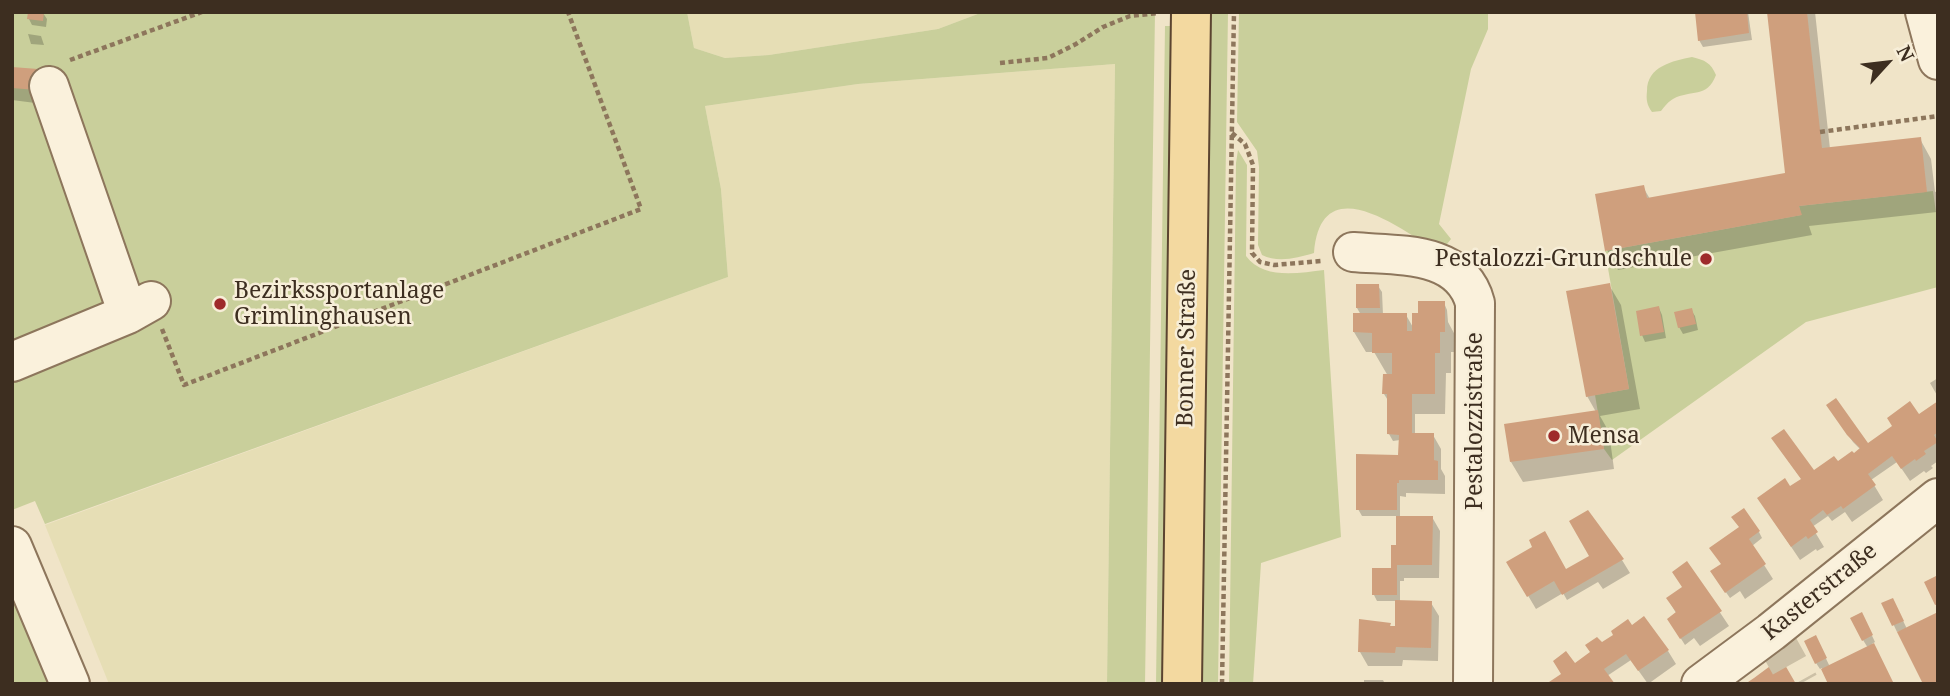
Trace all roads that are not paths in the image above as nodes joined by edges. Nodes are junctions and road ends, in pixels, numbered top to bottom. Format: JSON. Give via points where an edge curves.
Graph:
{"nodes":[{"id":1,"x":1925,"y":12,"type":"edge"},
{"id":2,"x":1191,"y":13,"type":"edge"},
{"id":3,"x":1938,"y":60,"type":"edge"},
{"id":4,"x":56,"y":75,"type":"road end"},
{"id":5,"x":1353,"y":253,"type":"road end"},
{"id":6,"x":12,"y":362,"type":"edge"},
{"id":7,"x":1938,"y":498,"type":"edge"},
{"id":8,"x":16,"y":566,"type":"edge"},
{"id":9,"x":70,"y":684,"type":"edge"},
{"id":10,"x":1182,"y":684,"type":"edge"},
{"id":11,"x":1473,"y":684,"type":"edge"},
{"id":12,"x":1701,"y":684,"type":"edge"}],
"edges":[{"from":1,"to":3,"type":"street"},
{"from":2,"to":10,"type":"main road","name":"Bonner Straße"},
{"from":4,"to":6,"type":"street","via":[[140,307]]},
{"from":5,"to":11,"type":"street","name":"Pestalozzistraße","via":[[1422,258],[1451,268],[1463,278],[1481,280],[1475,303]]},
{"from":7,"to":12,"type":"street","name":"Kasterstraße"},
{"from":8,"to":9,"type":"street"}]}
